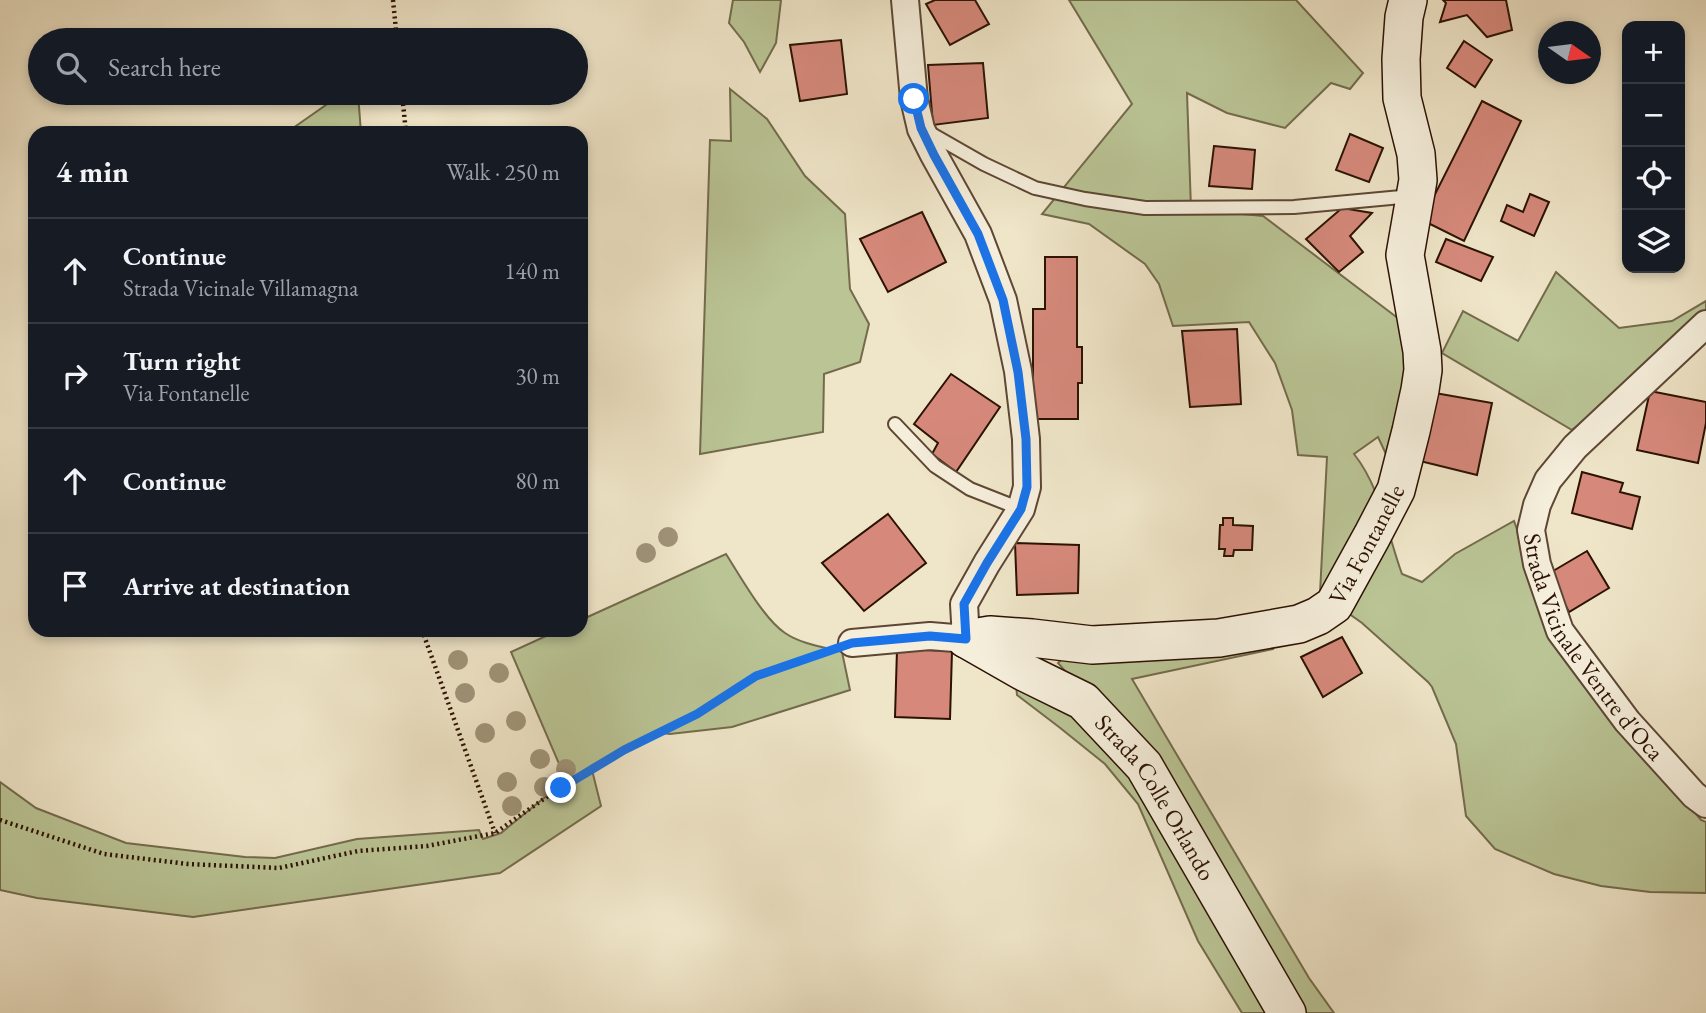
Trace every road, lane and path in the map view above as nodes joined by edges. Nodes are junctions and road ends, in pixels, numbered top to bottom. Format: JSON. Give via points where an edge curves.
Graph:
{"nodes":[{"id":1,"x":393,"y":0,"type":"edge"},
{"id":2,"x":905,"y":0,"type":"edge"},
{"id":3,"x":1408,"y":0,"type":"edge"},
{"id":4,"x":396,"y":28,"type":"edge"},
{"id":5,"x":403,"y":105,"type":"edge"},
{"id":6,"x":405,"y":126,"type":"edge"},
{"id":7,"x":921,"y":128,"type":"junction"},
{"id":8,"x":1416,"y":195,"type":"junction"},
{"id":9,"x":1706,"y":324,"type":"edge"},
{"id":10,"x":895,"y":424,"type":"dead end"},
{"id":11,"x":1021,"y":509,"type":"junction"},
{"id":12,"x":425,"y":637,"type":"edge"},
{"id":13,"x":966,"y":639,"type":"junction"},
{"id":14,"x":852,"y":643,"type":"joint"},
{"id":15,"x":1706,"y":804,"type":"edge"},
{"id":16,"x":0,"y":820,"type":"edge"},
{"id":17,"x":495,"y":833,"type":"junction"},
{"id":18,"x":1287,"y":1013,"type":"edge"}],
"edges":[{"from":1,"to":4,"type":"path"},
{"from":2,"to":7,"type":"street"},
{"from":3,"to":8,"type":"street","name":"Via Fontanelle","via":[[1402,98],[1416,154]]},
{"from":5,"to":6,"type":"path"},
{"from":7,"to":8,"type":"lane","via":[[1035,188],[1145,208],[1294,207]]},
{"from":7,"to":11,"type":"street","via":[[978,234],[1003,300],[1026,439],[1027,487]]},
{"from":8,"to":13,"type":"street","name":"Via Fontanelle","via":[[1405,255],[1422,351],[1420,390],[1395,490],[1334,605],[1299,624],[1219,638],[1092,645],[990,635]]},
{"from":9,"to":15,"type":"street","name":"Strada Vicinale Ventre d'Oca","via":[[1575,447],[1548,481],[1531,530],[1537,564],[1560,631],[1627,721]]},
{"from":10,"to":11,"type":"lane","via":[[935,466],[970,489]]},
{"from":11,"to":13,"type":"street","via":[[964,604]]},
{"from":12,"to":17,"type":"path"},
{"from":13,"to":14,"type":"street","name":"Via Fontanelle","via":[[930,636]]},
{"from":13,"to":18,"type":"street","name":"Strada Colle Orlando","via":[[1083,701],[1144,766]]},
{"from":14,"to":17,"type":"path","via":[[756,676],[697,714],[572,781]]},
{"from":16,"to":17,"type":"path","via":[[104,854],[279,868],[358,851],[427,846]]}]}
